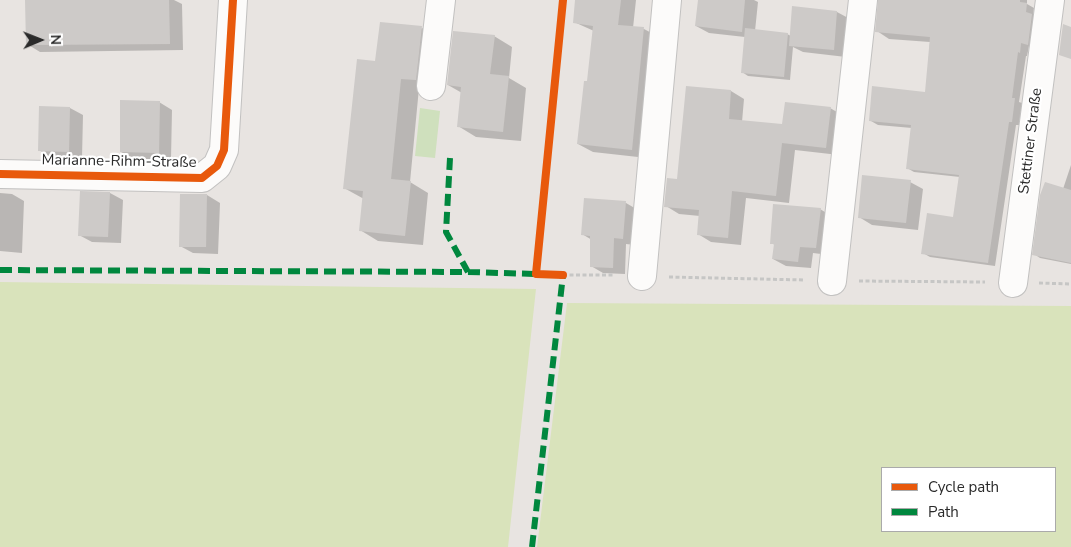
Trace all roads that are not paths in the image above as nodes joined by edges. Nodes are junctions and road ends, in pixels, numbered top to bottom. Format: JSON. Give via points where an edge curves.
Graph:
{"nodes":[{"id":1,"x":232,"y":0,"type":"edge"},
{"id":2,"x":441,"y":0,"type":"edge"},
{"id":3,"x":668,"y":0,"type":"edge"},
{"id":4,"x":863,"y":0,"type":"edge"},
{"id":5,"x":1050,"y":0,"type":"edge"},
{"id":6,"x":431,"y":86,"type":"dead end"},
{"id":7,"x":0,"y":174,"type":"edge"},
{"id":8,"x":642,"y":276,"type":"dead end"},
{"id":9,"x":832,"y":281,"type":"dead end"},
{"id":10,"x":1013,"y":283,"type":"dead end"}],
"edges":[{"from":1,"to":7,"type":"street","name":"Marianne-Rihm-Straße","via":[[224,150],[217,166],[202,178]]},
{"from":2,"to":6,"type":"street"},
{"from":3,"to":8,"type":"street"},
{"from":4,"to":9,"type":"street"},
{"from":5,"to":10,"type":"street","name":"Stettiner Straße"}]}
